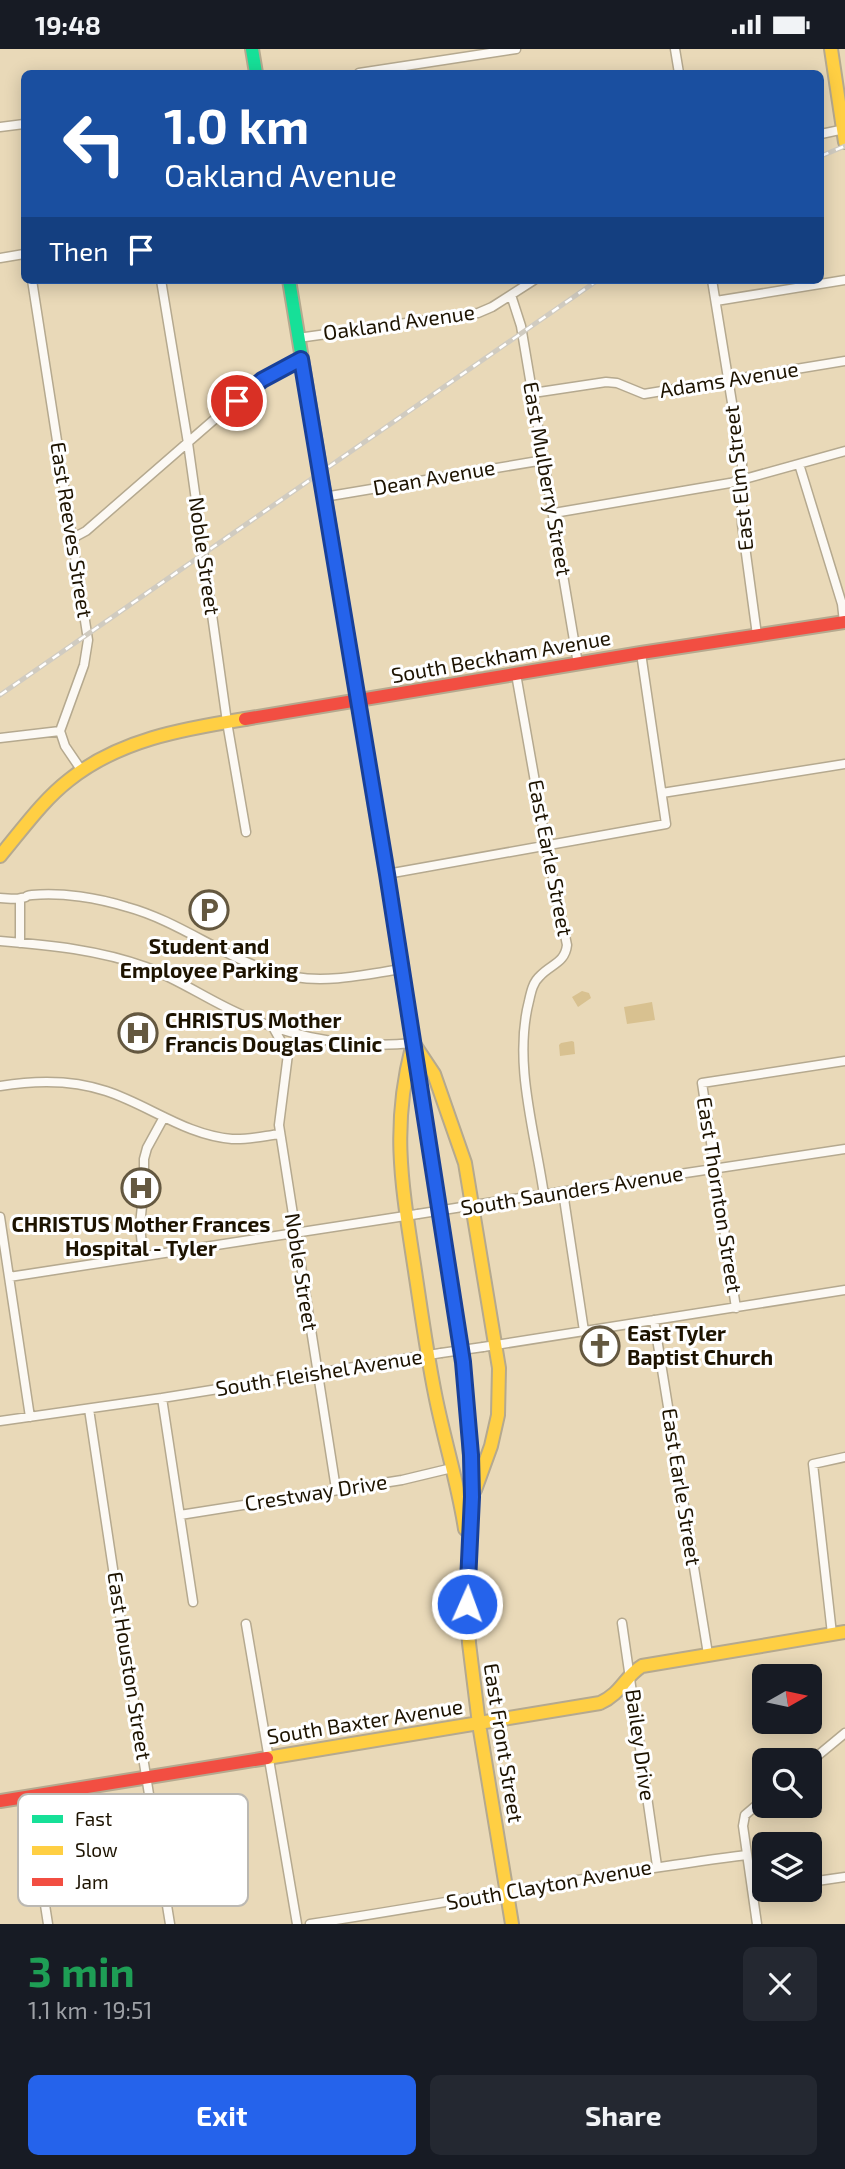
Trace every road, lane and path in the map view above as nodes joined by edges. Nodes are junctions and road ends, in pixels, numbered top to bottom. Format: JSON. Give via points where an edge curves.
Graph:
{"nodes":[{"id":1,"x":252,"y":49,"type":"edge"},
{"id":2,"x":516,"y":49,"type":"edge"},
{"id":3,"x":675,"y":49,"type":"edge"},
{"id":4,"x":831,"y":49,"type":"edge"},
{"id":5,"x":256,"y":70,"type":"edge"},
{"id":6,"x":379,"y":70,"type":"edge"},
{"id":7,"x":678,"y":70,"type":"edge"},
{"id":8,"x":21,"y":124,"type":"edge"},
{"id":9,"x":0,"y":127,"type":"edge"},
{"id":10,"x":824,"y":134,"type":"edge"},
{"id":11,"x":844,"y":134,"type":"edge"},
{"id":12,"x":21,"y":254,"type":"edge"},
{"id":13,"x":0,"y":258,"type":"edge"},
{"id":14,"x":845,"y":280,"type":"edge"},
{"id":15,"x":824,"y":283,"type":"edge"},
{"id":16,"x":33,"y":284,"type":"edge"},
{"id":17,"x":163,"y":284,"type":"edge"},
{"id":18,"x":290,"y":284,"type":"edge"},
{"id":19,"x":528,"y":284,"type":"edge"},
{"id":20,"x":713,"y":284,"type":"edge"},
{"id":21,"x":820,"y":284,"type":"edge"},
{"id":22,"x":511,"y":295,"type":"junction"},
{"id":23,"x":716,"y":301,"type":"junction"},
{"id":24,"x":298,"y":338,"type":"junction"},
{"id":25,"x":301,"y":359,"type":"junction"},
{"id":26,"x":845,"y":361,"type":"edge"},
{"id":27,"x":728,"y":381,"type":"junction"},
{"id":28,"x":533,"y":393,"type":"junction"},
{"id":29,"x":188,"y":443,"type":"junction"},
{"id":30,"x":845,"y":451,"type":"edge"},
{"id":31,"x":544,"y":460,"type":"junction"},
{"id":32,"x":799,"y":464,"type":"junction"},
{"id":33,"x":743,"y":480,"type":"junction"},
{"id":34,"x":324,"y":497,"type":"junction"},
{"id":35,"x":554,"y":513,"type":"junction"},
{"id":36,"x":73,"y":538,"type":"junction"},
{"id":37,"x":845,"y":622,"type":"edge"},
{"id":38,"x":757,"y":635,"type":"junction"},
{"id":39,"x":641,"y":653,"type":"junction"},
{"id":40,"x":578,"y":664,"type":"junction"},
{"id":41,"x":516,"y":674,"type":"junction"},
{"id":42,"x":359,"y":701,"type":"junction"},
{"id":43,"x":227,"y":722,"type":"junction"},
{"id":44,"x":60,"y":731,"type":"junction"},
{"id":45,"x":0,"y":738,"type":"edge"},
{"id":46,"x":845,"y":764,"type":"edge"},
{"id":47,"x":82,"y":771,"type":"junction"},
{"id":48,"x":662,"y":793,"type":"junction"},
{"id":49,"x":246,"y":832,"type":"dead end"},
{"id":50,"x":546,"y":844,"type":"junction"},
{"id":51,"x":0,"y":856,"type":"edge"},
{"id":52,"x":387,"y":874,"type":"junction"},
{"id":53,"x":0,"y":898,"type":"edge"},
{"id":54,"x":20,"y":899,"type":"junction"},
{"id":55,"x":0,"y":941,"type":"edge"},
{"id":56,"x":20,"y":943,"type":"junction"},
{"id":57,"x":402,"y":969,"type":"junction"},
{"id":58,"x":273,"y":1027,"type":"junction"},
{"id":59,"x":307,"y":1037,"type":"junction"},
{"id":60,"x":414,"y":1043,"type":"junction"},
{"id":61,"x":288,"y":1054,"type":"junction"},
{"id":62,"x":845,"y":1062,"type":"edge"},
{"id":63,"x":0,"y":1086,"type":"edge"},
{"id":64,"x":164,"y":1117,"type":"junction"},
{"id":65,"x":280,"y":1134,"type":"junction"},
{"id":66,"x":845,"y":1149,"type":"edge"},
{"id":67,"x":715,"y":1169,"type":"junction"},
{"id":68,"x":563,"y":1192,"type":"junction"},
{"id":69,"x":544,"y":1195,"type":"junction"},
{"id":70,"x":467,"y":1206,"type":"junction"},
{"id":71,"x":412,"y":1215,"type":"junction"},
{"id":72,"x":0,"y":1217,"type":"edge"},
{"id":73,"x":295,"y":1233,"type":"junction"},
{"id":74,"x":143,"y":1256,"type":"junction"},
{"id":75,"x":9,"y":1277,"type":"junction"},
{"id":76,"x":845,"y":1290,"type":"edge"},
{"id":77,"x":736,"y":1308,"type":"junction"},
{"id":78,"x":654,"y":1320,"type":"junction"},
{"id":79,"x":584,"y":1331,"type":"junction"},
{"id":80,"x":489,"y":1346,"type":"junction"},
{"id":81,"x":434,"y":1354,"type":"junction"},
{"id":82,"x":317,"y":1373,"type":"junction"},
{"id":83,"x":162,"y":1398,"type":"junction"},
{"id":84,"x":89,"y":1409,"type":"junction"},
{"id":85,"x":30,"y":1417,"type":"junction"},
{"id":86,"x":0,"y":1421,"type":"edge"},
{"id":87,"x":845,"y":1457,"type":"edge"},
{"id":88,"x":452,"y":1468,"type":"junction"},
{"id":89,"x":336,"y":1489,"type":"junction"},
{"id":90,"x":472,"y":1497,"type":"junction"},
{"id":91,"x":180,"y":1515,"type":"junction"},
{"id":92,"x":468,"y":1561,"type":"junction"},
{"id":93,"x":193,"y":1602,"type":"dead end"},
{"id":94,"x":622,"y":1623,"type":"dead end"},
{"id":95,"x":246,"y":1625,"type":"dead end"},
{"id":96,"x":839,"y":1633,"type":"edge"},
{"id":97,"x":708,"y":1654,"type":"junction"},
{"id":98,"x":631,"y":1675,"type":"junction"},
{"id":99,"x":479,"y":1724,"type":"junction"},
{"id":100,"x":845,"y":1733,"type":"edge"},
{"id":101,"x":822,"y":1752,"type":"edge"},
{"id":102,"x":269,"y":1757,"type":"junction"},
{"id":103,"x":147,"y":1776,"type":"junction"},
{"id":104,"x":40,"y":1794,"type":"edge"},
{"id":105,"x":150,"y":1794,"type":"edge"},
{"id":106,"x":18,"y":1798,"type":"edge"},
{"id":107,"x":0,"y":1801,"type":"edge"},
{"id":108,"x":752,"y":1809,"type":"edge"},
{"id":109,"x":747,"y":1855,"type":"junction"},
{"id":110,"x":657,"y":1866,"type":"junction"},
{"id":111,"x":845,"y":1877,"type":"edge"},
{"id":112,"x":822,"y":1880,"type":"edge"},
{"id":113,"x":752,"y":1886,"type":"edge"},
{"id":114,"x":507,"y":1891,"type":"junction"},
{"id":115,"x":754,"y":1902,"type":"edge"},
{"id":116,"x":45,"y":1906,"type":"edge"},
{"id":117,"x":167,"y":1906,"type":"edge"},
{"id":118,"x":335,"y":1922,"type":"edge"},
{"id":119,"x":48,"y":1924,"type":"edge"},
{"id":120,"x":170,"y":1924,"type":"edge"},
{"id":121,"x":297,"y":1924,"type":"edge"},
{"id":122,"x":310,"y":1924,"type":"edge"},
{"id":123,"x":512,"y":1924,"type":"edge"},
{"id":124,"x":757,"y":1924,"type":"edge"}],
"edges":[{"from":1,"to":5,"type":"main road"},
{"from":2,"to":6,"type":"street"},
{"from":3,"to":7,"type":"street"},
{"from":4,"to":11,"type":"main road"},
{"from":8,"to":9,"type":"street"},
{"from":10,"to":11,"type":"street"},
{"from":12,"to":13,"type":"street"},
{"from":14,"to":15,"type":"street"},
{"from":16,"to":36,"type":"street","name":"East Reeves Street"},
{"from":17,"to":29,"type":"street","name":"Noble Street"},
{"from":18,"to":24,"type":"main road","name":"East Front Street"},
{"from":19,"to":22,"type":"street","name":"Oakland Avenue"},
{"from":20,"to":23,"type":"street","name":"East Elm Street"},
{"from":21,"to":23,"type":"street"},
{"from":22,"to":24,"type":"street","name":"Oakland Avenue","via":[[478,313]]},
{"from":22,"to":28,"type":"street","name":"East Mulberry Street"},
{"from":23,"to":27,"type":"street","name":"East Elm Street"},
{"from":24,"to":25,"type":"main road","name":"East Front Street"},
{"from":25,"to":29,"type":"street","name":"Oakland Avenue","via":[[262,380]]},
{"from":25,"to":34,"type":"main road","name":"East Front Street"},
{"from":26,"to":27,"type":"street","name":"Adams Avenue"},
{"from":27,"to":28,"type":"street","name":"Adams Avenue","via":[[643,394],[606,382]]},
{"from":27,"to":33,"type":"street","name":"East Elm Street"},
{"from":28,"to":31,"type":"street","name":"East Mulberry Street"},
{"from":29,"to":36,"type":"street","name":"Oakland Avenue"},
{"from":29,"to":43,"type":"street","name":"Noble Street"},
{"from":30,"to":32,"type":"street"},
{"from":31,"to":34,"type":"street","name":"Dean Avenue"},
{"from":31,"to":35,"type":"street","name":"East Mulberry Street"},
{"from":32,"to":33,"type":"street"},
{"from":32,"to":37,"type":"street"},
{"from":33,"to":35,"type":"street"},
{"from":33,"to":38,"type":"street","name":"East Elm Street","via":[[742,524]]},
{"from":34,"to":42,"type":"main road","name":"East Front Street"},
{"from":35,"to":40,"type":"street","name":"East Mulberry Street"},
{"from":36,"to":44,"type":"street","name":"East Reeves Street","via":[[88,648]]},
{"from":37,"to":38,"type":"main road","name":"South Beckham Avenue"},
{"from":38,"to":39,"type":"main road","name":"South Beckham Avenue"},
{"from":39,"to":40,"type":"main road","name":"South Beckham Avenue"},
{"from":39,"to":48,"type":"street"},
{"from":40,"to":41,"type":"main road","name":"South Beckham Avenue"},
{"from":41,"to":42,"type":"main road","name":"South Beckham Avenue"},
{"from":41,"to":50,"type":"street","name":"East Earle Street"},
{"from":42,"to":43,"type":"main road","name":"South Beckham Avenue"},
{"from":42,"to":52,"type":"main road","name":"East Front Street"},
{"from":43,"to":47,"type":"main road","name":"South Beckham Avenue","via":[[135,742]]},
{"from":43,"to":49,"type":"street","name":"Noble Street"},
{"from":44,"to":45,"type":"street"},
{"from":44,"to":47,"type":"street"},
{"from":46,"to":48,"type":"street"},
{"from":47,"to":51,"type":"main road","name":"South Beckham Avenue","via":[[58,789]]},
{"from":48,"to":50,"type":"street","via":[[666,824]]},
{"from":50,"to":52,"type":"street"},
{"from":50,"to":69,"type":"street","name":"East Earle Street","via":[[566,951],[534,984],[522,1045]]},
{"from":52,"to":57,"type":"main road","name":"East Front Street"},
{"from":53,"to":54,"type":"street"},
{"from":54,"to":56,"type":"street"},
{"from":54,"to":57,"type":"street","via":[[30,895],[78,897],[125,906],[158,917],[246,962],[296,978],[335,979]]},
{"from":55,"to":56,"type":"street"},
{"from":56,"to":58,"type":"street","via":[[90,952],[145,967]]},
{"from":57,"to":60,"type":"main road","name":"East Front Street"},
{"from":58,"to":59,"type":"street"},
{"from":58,"to":61,"type":"street"},
{"from":59,"to":60,"type":"street"},
{"from":59,"to":61,"type":"street"},
{"from":60,"to":70,"type":"main road","via":[[439,1087],[461,1150]]},
{"from":60,"to":71,"type":"main road","via":[[404,1081],[400,1140],[400,1167]]},
{"from":60,"to":90,"type":"main road","name":"East Front Street","via":[[463,1362]]},
{"from":61,"to":65,"type":"street","name":"Noble Street"},
{"from":62,"to":67,"type":"street","name":"East Thornton Street","via":[[702,1083]]},
{"from":63,"to":64,"type":"street","via":[[39,1081],[79,1084],[116,1094]]},
{"from":64,"to":65,"type":"street","via":[[224,1138]]},
{"from":64,"to":74,"type":"street","via":[[144,1159],[139,1232]]},
{"from":65,"to":73,"type":"street","name":"Noble Street"},
{"from":66,"to":67,"type":"street","name":"South Saunders Avenue"},
{"from":67,"to":68,"type":"street","name":"South Saunders Avenue"},
{"from":67,"to":77,"type":"street","name":"East Thornton Street"},
{"from":68,"to":69,"type":"street","name":"South Saunders Avenue"},
{"from":68,"to":79,"type":"street"},
{"from":69,"to":70,"type":"street","name":"South Saunders Avenue"},
{"from":70,"to":71,"type":"street","name":"South Saunders Avenue","bridge":true},
{"from":70,"to":80,"type":"main road"},
{"from":71,"to":73,"type":"street","name":"South Saunders Avenue"},
{"from":71,"to":81,"type":"main road"},
{"from":72,"to":75,"type":"street"},
{"from":73,"to":74,"type":"street","name":"South Saunders Avenue"},
{"from":73,"to":82,"type":"street","name":"Noble Street"},
{"from":74,"to":75,"type":"street","name":"South Saunders Avenue"},
{"from":75,"to":85,"type":"street"},
{"from":76,"to":77,"type":"street","name":"South Fleishel Avenue"},
{"from":77,"to":78,"type":"street","name":"South Fleishel Avenue"},
{"from":78,"to":79,"type":"street","name":"South Fleishel Avenue"},
{"from":78,"to":97,"type":"street","name":"East Earle Street"},
{"from":79,"to":80,"type":"street","name":"South Fleishel Avenue"},
{"from":80,"to":81,"type":"street","name":"South Fleishel Avenue","bridge":true},
{"from":80,"to":90,"type":"main road","via":[[500,1380],[499,1406],[488,1458]]},
{"from":81,"to":82,"type":"street","name":"South Fleishel Avenue"},
{"from":81,"to":88,"type":"main road","via":[[439,1416]]},
{"from":82,"to":83,"type":"street","name":"South Fleishel Avenue"},
{"from":82,"to":89,"type":"street","name":"Noble Street"},
{"from":83,"to":84,"type":"street","name":"South Fleishel Avenue"},
{"from":83,"to":91,"type":"street"},
{"from":84,"to":85,"type":"street","name":"South Fleishel Avenue"},
{"from":84,"to":103,"type":"street","name":"East Houston Street"},
{"from":85,"to":86,"type":"street","name":"South Fleishel Avenue"},
{"from":87,"to":96,"type":"street","via":[[813,1464]]},
{"from":88,"to":89,"type":"street","name":"Crestway Drive"},
{"from":88,"to":92,"type":"main road"},
{"from":89,"to":91,"type":"street","name":"Crestway Drive"},
{"from":90,"to":92,"type":"main road","name":"East Front Street"},
{"from":91,"to":93,"type":"street"},
{"from":92,"to":99,"type":"main road","name":"East Front Street","via":[[469,1643]]},
{"from":94,"to":98,"type":"street","name":"Bailey Drive"},
{"from":95,"to":102,"type":"street"},
{"from":96,"to":97,"type":"main road","name":"South Baxter Avenue"},
{"from":97,"to":98,"type":"main road","name":"South Baxter Avenue","via":[[642,1666]]},
{"from":98,"to":99,"type":"main road","name":"South Baxter Avenue","via":[[622,1690],[605,1701]]},
{"from":98,"to":110,"type":"street","name":"Bailey Drive"},
{"from":99,"to":102,"type":"main road","name":"South Baxter Avenue"},
{"from":99,"to":114,"type":"main road","name":"East Front Street"},
{"from":100,"to":101,"type":"street"},
{"from":102,"to":103,"type":"main road","name":"South Baxter Avenue"},
{"from":102,"to":121,"type":"street"},
{"from":103,"to":104,"type":"main road","name":"South Baxter Avenue"},
{"from":103,"to":105,"type":"street","name":"East Houston Street"},
{"from":106,"to":107,"type":"main road","name":"South Baxter Avenue"},
{"from":108,"to":109,"type":"street","via":[[743,1826]]},
{"from":109,"to":110,"type":"street","name":"South Clayton Avenue"},
{"from":109,"to":113,"type":"street"},
{"from":110,"to":114,"type":"street","name":"South Clayton Avenue"},
{"from":111,"to":112,"type":"street"},
{"from":114,"to":118,"type":"street","name":"South Clayton Avenue"},
{"from":114,"to":123,"type":"main road","name":"East Front Street"},
{"from":115,"to":124,"type":"street"},
{"from":116,"to":119,"type":"street"},
{"from":117,"to":120,"type":"street","name":"East Houston Street"},
{"from":118,"to":122,"type":"street","name":"South Clayton Avenue"}]}
